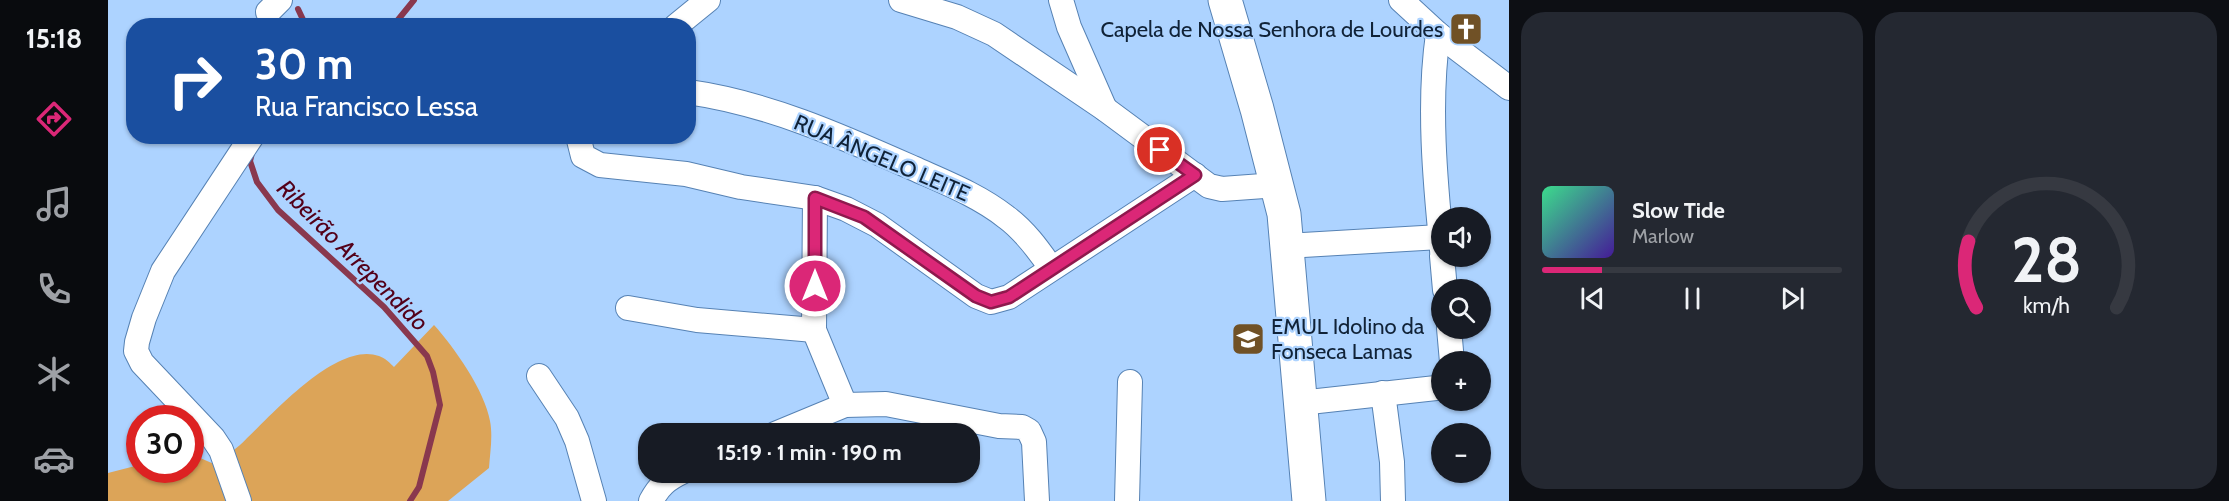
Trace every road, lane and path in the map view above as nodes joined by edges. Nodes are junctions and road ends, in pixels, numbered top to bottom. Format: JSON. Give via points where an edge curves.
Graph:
{"nodes":[{"id":1,"x":708,"y":0,"type":"edge"},
{"id":2,"x":901,"y":0,"type":"edge"},
{"id":3,"x":1061,"y":0,"type":"edge"},
{"id":4,"x":1225,"y":0,"type":"edge"},
{"id":5,"x":1408,"y":2,"type":"edge"},
{"id":6,"x":686,"y":18,"type":"edge"},
{"id":7,"x":1438,"y":34,"type":"junction"},
{"id":8,"x":1509,"y":88,"type":"edge"},
{"id":9,"x":696,"y":93,"type":"edge"},
{"id":10,"x":1105,"y":109,"type":"junction"},
{"id":11,"x":247,"y":144,"type":"edge"},
{"id":12,"x":580,"y":144,"type":"edge"},
{"id":13,"x":1195,"y":175,"type":"junction"},
{"id":14,"x":1277,"y":184,"type":"junction"},
{"id":15,"x":815,"y":198,"type":"junction"},
{"id":16,"x":1438,"y":207,"type":"edge"},
{"id":17,"x":1286,"y":246,"type":"junction"},
{"id":18,"x":1431,"y":248,"type":"edge"},
{"id":19,"x":1051,"y":268,"type":"junction"},
{"id":20,"x":628,"y":308,"type":"dead end"},
{"id":21,"x":814,"y":330,"type":"junction"},
{"id":22,"x":538,"y":376,"type":"dead end"},
{"id":23,"x":1130,"y":382,"type":"dead end"},
{"id":24,"x":1431,"y":388,"type":"edge"},
{"id":25,"x":1383,"y":393,"type":"junction"},
{"id":26,"x":1300,"y":403,"type":"junction"},
{"id":27,"x":845,"y":405,"type":"junction"},
{"id":28,"x":802,"y":423,"type":"edge"},
{"id":29,"x":662,"y":483,"type":"edge"},
{"id":30,"x":239,"y":501,"type":"edge"},
{"id":31,"x":594,"y":501,"type":"edge"},
{"id":32,"x":651,"y":501,"type":"edge"},
{"id":33,"x":1037,"y":501,"type":"edge"},
{"id":34,"x":1127,"y":501,"type":"edge"},
{"id":35,"x":1309,"y":501,"type":"edge"},
{"id":36,"x":1393,"y":501,"type":"edge"}],
"edges":[{"from":1,"to":6,"type":"street"},
{"from":2,"to":10,"type":"street","via":[[983,28]]},
{"from":3,"to":10,"type":"street"},
{"from":4,"to":14,"type":"main road"},
{"from":5,"to":7,"type":"street"},
{"from":7,"to":8,"type":"street"},
{"from":7,"to":16,"type":"street","via":[[1433,129]]},
{"from":9,"to":19,"type":"street","name":"RUA ÂNGELO LEITE","via":[[727,98],[801,122],[867,147],[975,197],[1008,218]]},
{"from":10,"to":13,"type":"street"},
{"from":11,"to":30,"type":"street","via":[[163,271],[136,351],[141,363],[213,438]]},
{"from":12,"to":15,"type":"street","via":[[583,156],[600,165],[686,174]]},
{"from":13,"to":14,"type":"street","via":[[1209,186],[1221,189]]},
{"from":13,"to":19,"type":"street"},
{"from":14,"to":17,"type":"main road"},
{"from":15,"to":19,"type":"street","via":[[864,217],[984,300],[1009,297]]},
{"from":15,"to":21,"type":"street"},
{"from":17,"to":18,"type":"street"},
{"from":17,"to":26,"type":"main road"},
{"from":20,"to":21,"type":"street","via":[[697,320]]},
{"from":21,"to":27,"type":"street"},
{"from":22,"to":31,"type":"street","via":[[567,418]]},
{"from":23,"to":34,"type":"street"},
{"from":24,"to":25,"type":"street"},
{"from":25,"to":26,"type":"street"},
{"from":25,"to":36,"type":"street"},
{"from":26,"to":35,"type":"main road"},
{"from":27,"to":28,"type":"street"},
{"from":27,"to":33,"type":"street","via":[[886,404],[1026,429],[1034,442]]},
{"from":29,"to":32,"type":"street"}]}
